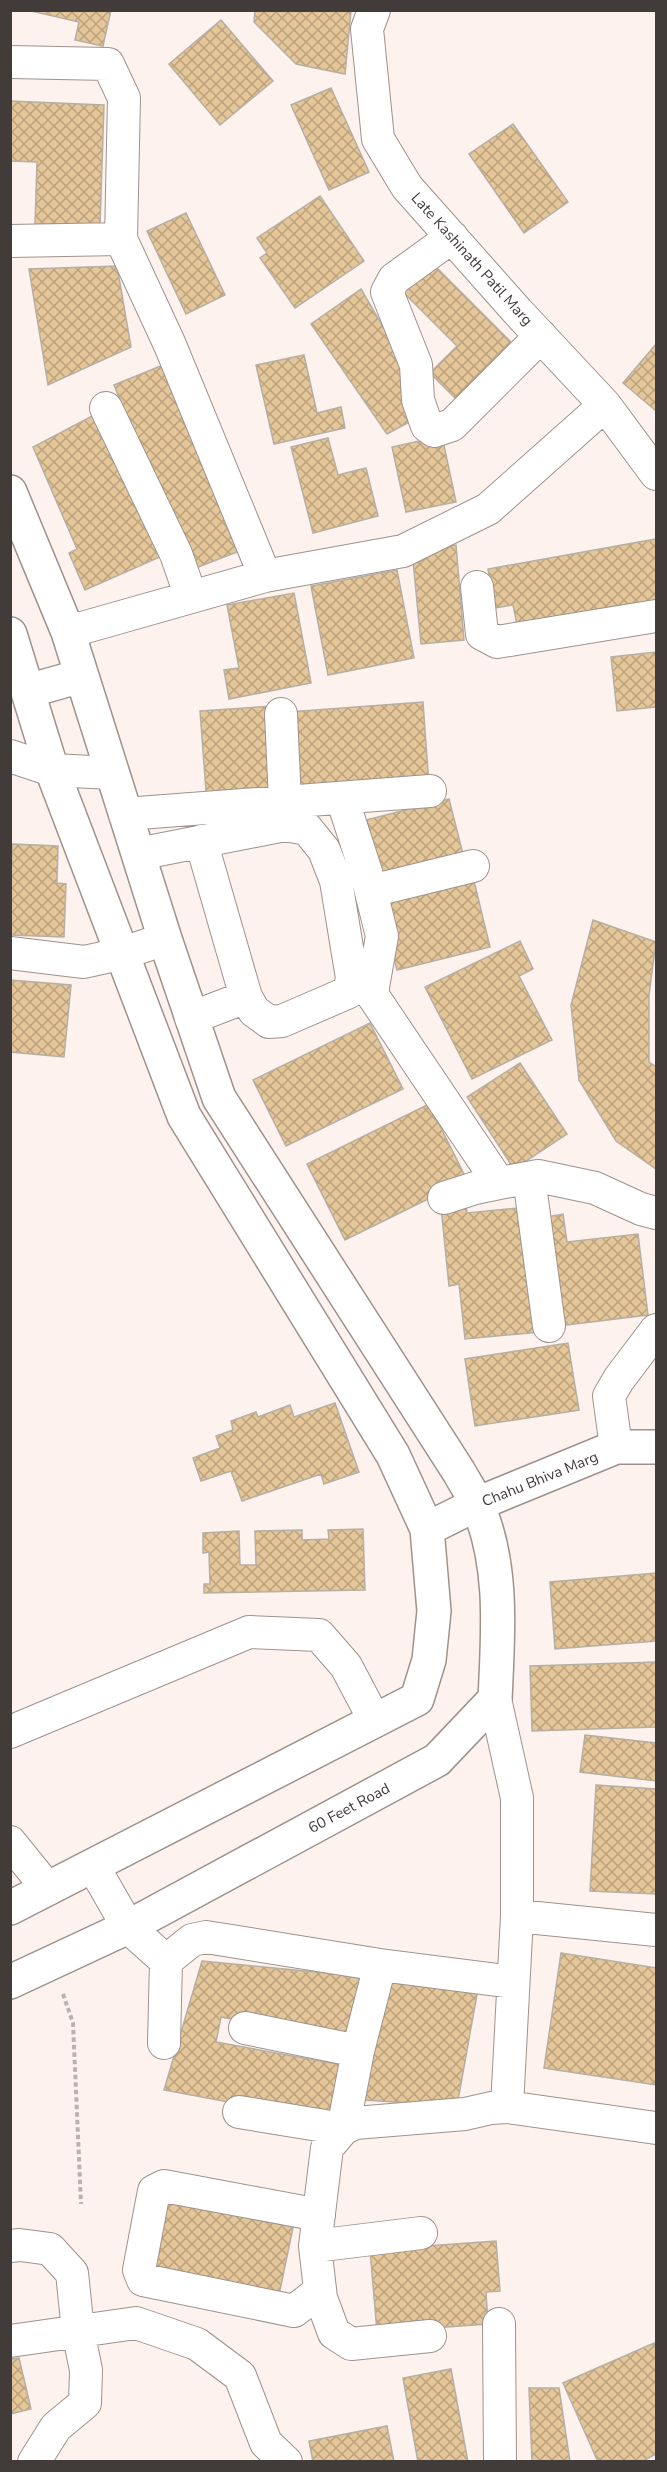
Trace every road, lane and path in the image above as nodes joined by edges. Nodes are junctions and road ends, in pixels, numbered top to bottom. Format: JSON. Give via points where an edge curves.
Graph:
{"nodes":[{"id":1,"x":374,"y":10,"type":"edge"},
{"id":2,"x":10,"y":62,"type":"edge"},
{"id":3,"x":452,"y":237,"type":"junction"},
{"id":4,"x":121,"y":239,"type":"junction"},
{"id":5,"x":10,"y":241,"type":"edge"},
{"id":6,"x":541,"y":336,"type":"junction"},
{"id":7,"x":605,"y":405,"type":"junction"},
{"id":8,"x":106,"y":408,"type":"dead end"},
{"id":9,"x":657,"y":474,"type":"edge"},
{"id":10,"x":10,"y":492,"type":"edge"},
{"id":11,"x":265,"y":576,"type":"junction"},
{"id":12,"x":477,"y":587,"type":"dead end"},
{"id":13,"x":191,"y":597,"type":"junction"},
{"id":14,"x":657,"y":616,"type":"edge"},
{"id":15,"x":68,"y":632,"type":"junction"},
{"id":16,"x":10,"y":634,"type":"edge"},
{"id":17,"x":81,"y":676,"type":"junction"},
{"id":18,"x":28,"y":691,"type":"junction"},
{"id":19,"x":281,"y":714,"type":"dead end"},
{"id":20,"x":10,"y":756,"type":"edge"},
{"id":21,"x":52,"y":770,"type":"junction"},
{"id":22,"x":112,"y":773,"type":"junction"},
{"id":23,"x":430,"y":791,"type":"dead end"},
{"id":24,"x":342,"y":798,"type":"junction"},
{"id":25,"x":285,"y":802,"type":"junction"},
{"id":26,"x":125,"y":814,"type":"junction"},
{"id":27,"x":201,"y":841,"type":"junction"},
{"id":28,"x":138,"y":854,"type":"junction"},
{"id":29,"x":472,"y":866,"type":"dead end"},
{"id":30,"x":371,"y":891,"type":"junction"},
{"id":31,"x":165,"y":939,"type":"junction"},
{"id":32,"x":10,"y":953,"type":"edge"},
{"id":33,"x":120,"y":954,"type":"junction"},
{"id":34,"x":246,"y":997,"type":"junction"},
{"id":35,"x":191,"y":1018,"type":"junction"},
{"id":36,"x":514,"y":1180,"type":"junction"},
{"id":37,"x":444,"y":1198,"type":"dead end"},
{"id":38,"x":657,"y":1213,"type":"edge"},
{"id":39,"x":549,"y":1326,"type":"dead end"},
{"id":40,"x":657,"y":1330,"type":"edge"},
{"id":41,"x":616,"y":1447,"type":"junction"},
{"id":42,"x":657,"y":1447,"type":"edge"},
{"id":43,"x":477,"y":1504,"type":"junction"},
{"id":44,"x":427,"y":1529,"type":"junction"},
{"id":45,"x":495,"y":1699,"type":"junction"},
{"id":46,"x":375,"y":1721,"type":"junction"},
{"id":47,"x":10,"y":1732,"type":"edge"},
{"id":48,"x":10,"y":1842,"type":"edge"},
{"id":49,"x":93,"y":1866,"type":"junction"},
{"id":50,"x":48,"y":1889,"type":"junction"},
{"id":51,"x":10,"y":1908,"type":"edge"},
{"id":52,"x":517,"y":1916,"type":"junction"},
{"id":53,"x":128,"y":1927,"type":"junction"},
{"id":54,"x":657,"y":1930,"type":"edge"},
{"id":55,"x":166,"y":1961,"type":"junction"},
{"id":56,"x":53,"y":1962,"type":"junction"},
{"id":57,"x":380,"y":1965,"type":"junction"},
{"id":58,"x":513,"y":1982,"type":"junction"},
{"id":59,"x":10,"y":1983,"type":"edge"},
{"id":60,"x":245,"y":2028,"type":"dead end"},
{"id":61,"x":164,"y":2043,"type":"dead end"},
{"id":62,"x":358,"y":2051,"type":"junction"},
{"id":63,"x":507,"y":2107,"type":"junction"},
{"id":64,"x":238,"y":2112,"type":"dead end"},
{"id":65,"x":657,"y":2128,"type":"edge"},
{"id":66,"x":343,"y":2129,"type":"junction"},
{"id":67,"x":81,"y":2204,"type":"dead end"},
{"id":68,"x":319,"y":2215,"type":"junction"},
{"id":69,"x":421,"y":2233,"type":"dead end"},
{"id":70,"x":10,"y":2246,"type":"edge"},
{"id":71,"x":315,"y":2246,"type":"junction"},
{"id":72,"x":320,"y":2291,"type":"junction"},
{"id":73,"x":499,"y":2324,"type":"dead end"},
{"id":74,"x":78,"y":2331,"type":"junction"},
{"id":75,"x":430,"y":2336,"type":"dead end"},
{"id":76,"x":10,"y":2341,"type":"edge"},
{"id":77,"x":34,"y":2462,"type":"edge"},
{"id":78,"x":286,"y":2462,"type":"edge"},
{"id":79,"x":500,"y":2462,"type":"edge"}],
"edges":[{"from":1,"to":3,"type":"street","name":"Late Kashinath Patil Marg","via":[[368,29],[378,139],[407,187]]},
{"from":2,"to":4,"type":"street","via":[[108,64],[124,98]]},
{"from":3,"to":6,"type":"street","name":"Late Kashinath Patil Marg"},
{"from":3,"to":6,"type":"street","via":[[394,279],[387,292],[416,365],[418,400],[427,426],[435,430],[452,425]]},
{"from":4,"to":5,"type":"street"},
{"from":4,"to":11,"type":"street","via":[[170,345]]},
{"from":6,"to":7,"type":"street","name":"Late Kashinath Patil Marg"},
{"from":7,"to":9,"type":"street","name":"Late Kashinath Patil Marg"},
{"from":7,"to":11,"type":"street","via":[[488,509],[403,551]]},
{"from":8,"to":13,"type":"street","via":[[176,554]]},
{"from":10,"to":15,"type":"street"},
{"from":11,"to":13,"type":"street"},
{"from":12,"to":14,"type":"street","via":[[482,634],[497,642]]},
{"from":13,"to":15,"type":"street"},
{"from":15,"to":17,"type":"street"},
{"from":16,"to":18,"type":"street"},
{"from":17,"to":18,"type":"street"},
{"from":17,"to":22,"type":"street"},
{"from":18,"to":21,"type":"street"},
{"from":19,"to":25,"type":"street"},
{"from":20,"to":21,"type":"street"},
{"from":21,"to":22,"type":"street"},
{"from":21,"to":33,"type":"street"},
{"from":22,"to":26,"type":"street"},
{"from":23,"to":24,"type":"street"},
{"from":24,"to":25,"type":"street"},
{"from":24,"to":30,"type":"street"},
{"from":25,"to":26,"type":"street"},
{"from":26,"to":28,"type":"street"},
{"from":27,"to":28,"type":"street"},
{"from":27,"to":34,"type":"street"},
{"from":27,"to":34,"type":"street","via":[[285,825],[307,829],[324,850],[336,881],[352,978],[349,992],[282,1021],[269,1022],[254,1011]]},
{"from":28,"to":31,"type":"street"},
{"from":29,"to":30,"type":"street"},
{"from":30,"to":36,"type":"street","via":[[382,936],[373,996]]},
{"from":31,"to":33,"type":"street"},
{"from":31,"to":35,"type":"street"},
{"from":32,"to":33,"type":"street","via":[[84,962]]},
{"from":33,"to":44,"type":"street","via":[[184,1116],[393,1455]]},
{"from":34,"to":35,"type":"street"},
{"from":35,"to":43,"type":"street","via":[[219,1098]]},
{"from":36,"to":37,"type":"street"},
{"from":36,"to":38,"type":"street","via":[[538,1176],[595,1188]]},
{"from":36,"to":39,"type":"street"},
{"from":40,"to":41,"type":"street","via":[[609,1396]]},
{"from":41,"to":42,"type":"street","name":"Chahu Bhiva Marg"},
{"from":41,"to":43,"type":"street","name":"Chahu Bhiva Marg"},
{"from":43,"to":44,"type":"street","name":"Chahu Bhiva Marg"},
{"from":43,"to":45,"type":"street","via":[[490,1544],[499,1617]]},
{"from":44,"to":46,"type":"street","via":[[435,1611],[429,1660],[417,1699]]},
{"from":45,"to":52,"type":"street","via":[[517,1798]]},
{"from":45,"to":53,"type":"street","name":"60 Feet Road","via":[[437,1760]]},
{"from":46,"to":47,"type":"street","via":[[346,1666],[319,1635],[249,1632]]},
{"from":46,"to":49,"type":"street"},
{"from":48,"to":50,"type":"street"},
{"from":49,"to":50,"type":"street"},
{"from":49,"to":53,"type":"street"},
{"from":50,"to":51,"type":"street"},
{"from":52,"to":54,"type":"street"},
{"from":52,"to":58,"type":"street"},
{"from":53,"to":55,"type":"street"},
{"from":53,"to":56,"type":"street","name":"60 Feet Road"},
{"from":55,"to":57,"type":"street","via":[[192,1940],[206,1937]]},
{"from":55,"to":61,"type":"street"},
{"from":56,"to":59,"type":"street","name":"60 Feet Road"},
{"from":56,"to":67,"type":"path","via":[[73,2023]]},
{"from":57,"to":58,"type":"street"},
{"from":57,"to":62,"type":"street"},
{"from":58,"to":63,"type":"street"},
{"from":60,"to":62,"type":"street"},
{"from":62,"to":66,"type":"street"},
{"from":63,"to":65,"type":"street"},
{"from":63,"to":66,"type":"street","via":[[355,2123]]},
{"from":64,"to":66,"type":"street"},
{"from":66,"to":68,"type":"street","via":[[327,2148]]},
{"from":68,"to":71,"type":"street"},
{"from":68,"to":72,"type":"street","via":[[164,2186],[154,2191],[139,2270],[143,2280],[294,2311]]},
{"from":69,"to":71,"type":"street"},
{"from":70,"to":74,"type":"street","via":[[50,2249],[72,2273]]},
{"from":71,"to":72,"type":"street"},
{"from":72,"to":75,"type":"street","via":[[334,2333],[351,2344]]},
{"from":73,"to":79,"type":"street"},
{"from":74,"to":76,"type":"street"},
{"from":74,"to":77,"type":"street","via":[[86,2370],[85,2403],[56,2427]]},
{"from":74,"to":78,"type":"street","via":[[136,2323],[197,2344],[240,2376],[266,2443]]}]}
